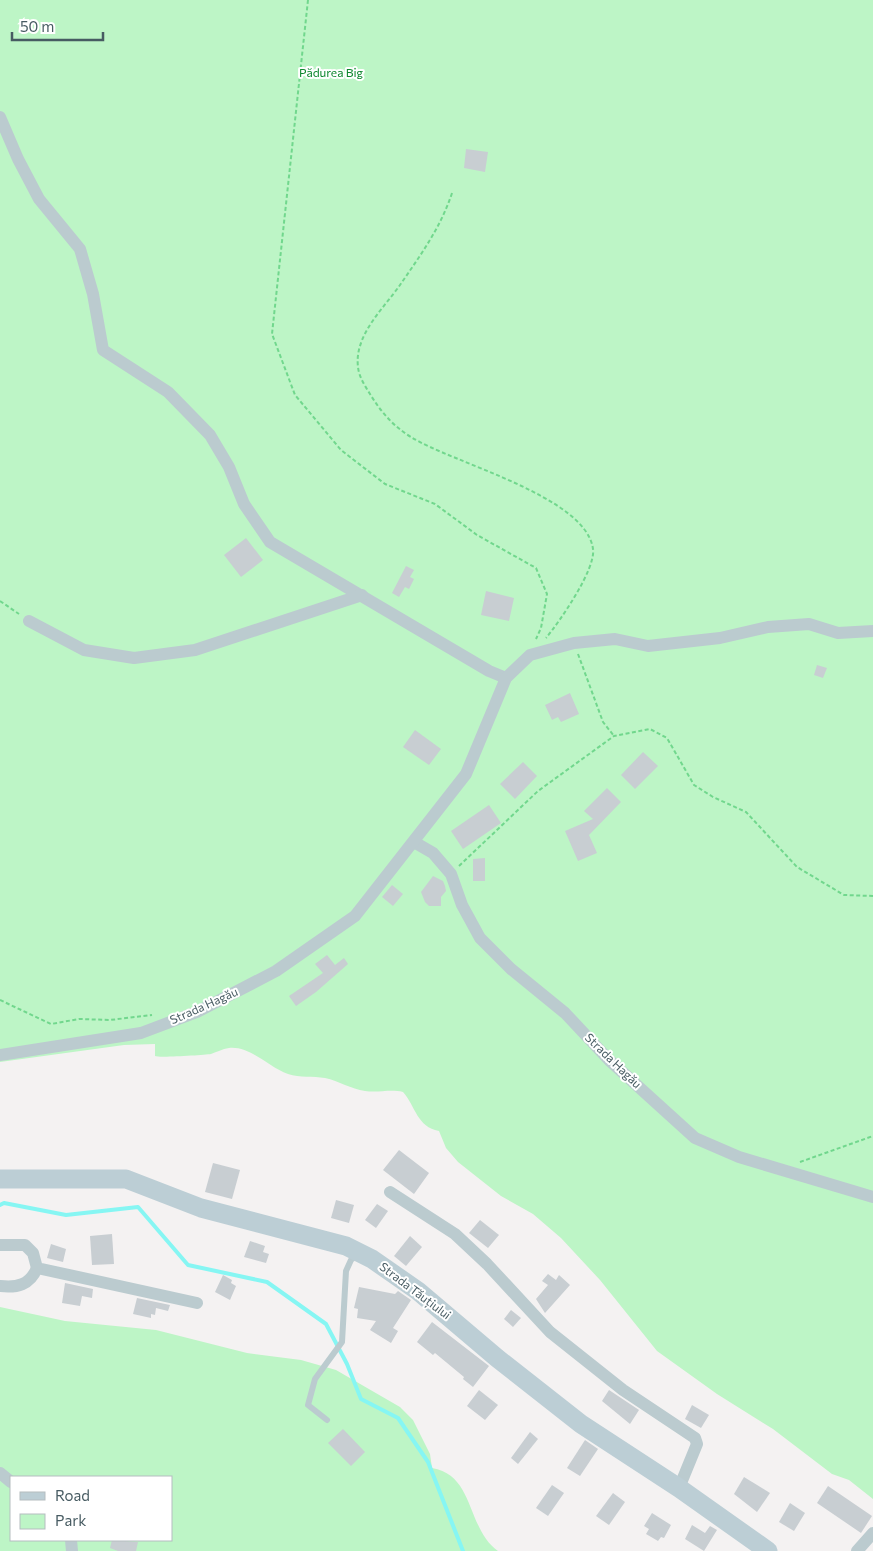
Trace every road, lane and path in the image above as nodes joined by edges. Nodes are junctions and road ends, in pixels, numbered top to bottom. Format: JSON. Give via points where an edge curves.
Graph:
{"nodes":[{"id":1,"x":308,"y":0,"type":"edge"},
{"id":2,"x":0,"y":117,"type":"edge"},
{"id":3,"x":452,"y":193,"type":"dead end"},
{"id":4,"x":362,"y":594,"type":"junction"},
{"id":5,"x":0,"y":601,"type":"edge"},
{"id":6,"x":29,"y":621,"type":"joint"},
{"id":7,"x":873,"y":631,"type":"edge"},
{"id":8,"x":574,"y":643,"type":"junction"},
{"id":9,"x":506,"y":678,"type":"junction"},
{"id":10,"x":614,"y":736,"type":"junction"},
{"id":11,"x":414,"y":842,"type":"junction"},
{"id":12,"x":451,"y":874,"type":"junction"},
{"id":13,"x":873,"y":896,"type":"edge"},
{"id":14,"x":0,"y":1000,"type":"edge"},
{"id":15,"x":153,"y":1015,"type":"dead end"},
{"id":16,"x":0,"y":1055,"type":"edge"},
{"id":17,"x":873,"y":1136,"type":"edge"},
{"id":18,"x":778,"y":1168,"type":"junction"},
{"id":19,"x":0,"y":1179,"type":"edge"},
{"id":20,"x":390,"y":1192,"type":"dead end"},
{"id":21,"x":873,"y":1197,"type":"edge"},
{"id":22,"x":0,"y":1244,"type":"edge"},
{"id":23,"x":360,"y":1253,"type":"junction"},
{"id":24,"x":37,"y":1268,"type":"junction"},
{"id":25,"x":0,"y":1286,"type":"edge"},
{"id":26,"x":196,"y":1303,"type":"dead end"},
{"id":27,"x":327,"y":1420,"type":"dead end"},
{"id":28,"x":0,"y":1473,"type":"edge"},
{"id":29,"x":10,"y":1481,"type":"edge"},
{"id":30,"x":679,"y":1488,"type":"junction"},
{"id":31,"x":873,"y":1533,"type":"edge"},
{"id":32,"x":768,"y":1551,"type":"edge"},
{"id":33,"x":858,"y":1551,"type":"edge"}],
"edges":[{"from":1,"to":3,"type":"path","via":[[272,334],[295,396],[341,450],[385,484],[435,504],[477,535],[536,568],[547,594],[536,641],[541,642],[589,569],[594,549],[587,533],[576,518],[527,489],[412,438],[387,420],[362,381],[357,366],[363,340],[377,313],[423,251],[439,225]]},
{"from":2,"to":4,"type":"street","via":[[40,199],[80,249],[103,350],[168,392],[210,435],[229,467],[244,504],[270,542]]},
{"from":4,"to":6,"type":"street","via":[[195,650],[134,658],[84,650]]},
{"from":4,"to":9,"type":"street","via":[[489,671]]},
{"from":5,"to":6,"type":"path"},
{"from":7,"to":8,"type":"street","via":[[838,633],[809,624],[768,626],[720,638],[648,646],[615,639]]},
{"from":8,"to":9,"type":"street","via":[[530,655]]},
{"from":8,"to":10,"type":"path","via":[[603,722]]},
{"from":9,"to":11,"type":"street","name":"Strada Hagău","via":[[466,774]]},
{"from":10,"to":12,"type":"path","via":[[538,791]]},
{"from":10,"to":13,"type":"path","via":[[650,729],[667,738],[694,785],[746,812],[797,867],[844,895]]},
{"from":11,"to":12,"type":"street","name":"Strada Hagău","via":[[433,854]]},
{"from":11,"to":16,"type":"street","name":"Strada Hagău","via":[[355,916],[276,971],[197,1012],[141,1033]]},
{"from":12,"to":18,"type":"street","name":"Strada Hagău","via":[[462,905],[480,938],[511,969],[565,1013],[609,1060],[694,1138],[739,1157]]},
{"from":14,"to":15,"type":"path","via":[[51,1024],[79,1019],[110,1020]]},
{"from":17,"to":18,"type":"path"},
{"from":18,"to":21,"type":"street","name":"Strada Hagău"},
{"from":19,"to":23,"type":"street","name":"Strada Tăuțiului","via":[[126,1179],[201,1208],[328,1240]]},
{"from":20,"to":30,"type":"street","via":[[455,1234],[550,1332],[623,1390],[695,1438],[697,1444]]},
{"from":22,"to":24,"type":"street","via":[[25,1245],[33,1253]]},
{"from":23,"to":27,"type":"lane","via":[[346,1271],[341,1344],[315,1379],[308,1406]]},
{"from":23,"to":30,"type":"street","name":"Strada Tăuțiului","via":[[418,1291],[581,1424]]},
{"from":24,"to":25,"type":"street","via":[[28,1282],[19,1286]]},
{"from":24,"to":26,"type":"street"},
{"from":28,"to":29,"type":"street"},
{"from":30,"to":32,"type":"street","name":"Strada Tăuțiului"},
{"from":31,"to":33,"type":"street"}]}
